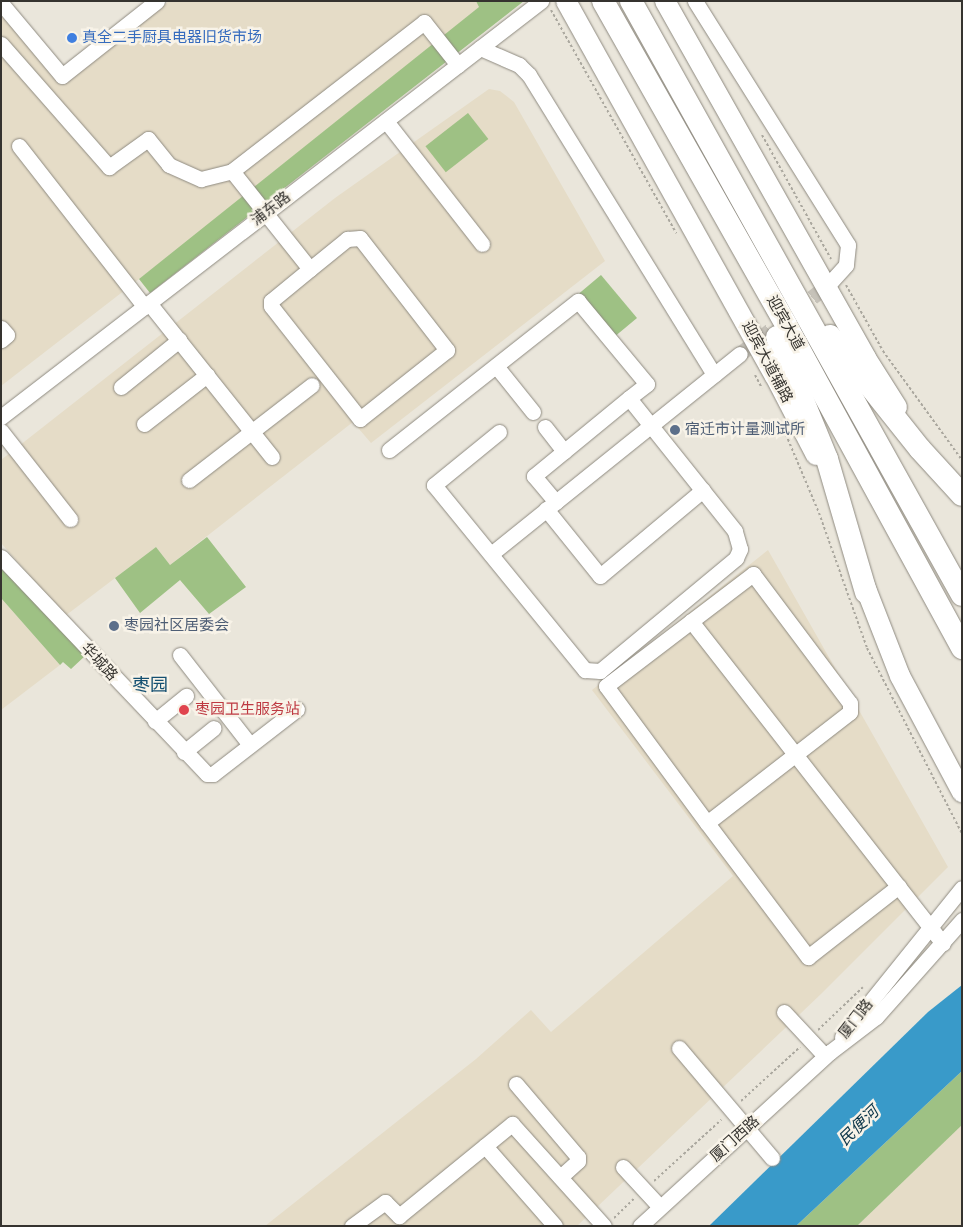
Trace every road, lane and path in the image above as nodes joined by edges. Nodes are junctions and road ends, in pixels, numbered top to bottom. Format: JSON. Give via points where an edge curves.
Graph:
{"nodes":[{"id":1,"x":541,"y":1,"type":"edge"},
{"id":2,"x":546,"y":1,"type":"edge"},
{"id":3,"x":566,"y":1,"type":"edge"},
{"id":4,"x":603,"y":1,"type":"edge"},
{"id":5,"x":631,"y":1,"type":"edge"},
{"id":6,"x":665,"y":1,"type":"edge"},
{"id":7,"x":695,"y":1,"type":"edge"},
{"id":8,"x":1,"y":3,"type":"edge"},
{"id":9,"x":148,"y":4,"type":"edge"},
{"id":10,"x":1,"y":44,"type":"edge"},
{"id":11,"x":480,"y":48,"type":"junction"},
{"id":12,"x":458,"y":65,"type":"junction"},
{"id":13,"x":660,"y":101,"type":"junction"},
{"id":14,"x":386,"y":121,"type":"junction"},
{"id":15,"x":759,"y":130,"type":"dead end"},
{"id":16,"x":19,"y":146,"type":"dead end"},
{"id":17,"x":232,"y":171,"type":"junction"},
{"id":18,"x":265,"y":214,"type":"junction"},
{"id":19,"x":680,"y":240,"type":"dead end"},
{"id":20,"x":482,"y":244,"type":"dead end"},
{"id":21,"x":776,"y":262,"type":"junction"},
{"id":22,"x":835,"y":266,"type":"dead end"},
{"id":23,"x":310,"y":269,"type":"junction"},
{"id":24,"x":845,"y":283,"type":"dead end"},
{"id":25,"x":828,"y":286,"type":"tunnel mouth"},
{"id":26,"x":147,"y":305,"type":"junction"},
{"id":27,"x":1,"y":328,"type":"edge"},
{"id":28,"x":1,"y":340,"type":"edge"},
{"id":29,"x":179,"y":340,"type":"junction"},
{"id":30,"x":740,"y":354,"type":"tunnel mouth"},
{"id":31,"x":496,"y":366,"type":"junction"},
{"id":32,"x":751,"y":368,"type":"dead end"},
{"id":33,"x":714,"y":374,"type":"junction"},
{"id":34,"x":207,"y":375,"type":"junction"},
{"id":35,"x":312,"y":385,"type":"dead end"},
{"id":36,"x":121,"y":386,"type":"dead end"},
{"id":37,"x":765,"y":393,"type":"dead end"},
{"id":38,"x":629,"y":398,"type":"junction"},
{"id":39,"x":533,"y":412,"type":"dead end"},
{"id":40,"x":1,"y":417,"type":"edge"},
{"id":41,"x":144,"y":424,"type":"dead end"},
{"id":42,"x":650,"y":425,"type":"junction"},
{"id":43,"x":545,"y":427,"type":"dead end"},
{"id":44,"x":783,"y":428,"type":"dead end"},
{"id":45,"x":1,"y":431,"type":"edge"},
{"id":46,"x":252,"y":432,"type":"junction"},
{"id":47,"x":499,"y":432,"type":"dead end"},
{"id":48,"x":389,"y":450,"type":"dead end"},
{"id":49,"x":564,"y":451,"type":"junction"},
{"id":50,"x":272,"y":457,"type":"dead end"},
{"id":51,"x":962,"y":460,"type":"edge"},
{"id":52,"x":189,"y":480,"type":"dead end"},
{"id":53,"x":703,"y":490,"type":"junction"},
{"id":54,"x":962,"y":494,"type":"edge"},
{"id":55,"x":551,"y":506,"type":"junction"},
{"id":56,"x":70,"y":519,"type":"dead end"},
{"id":57,"x":491,"y":554,"type":"junction"},
{"id":58,"x":1,"y":557,"type":"edge"},
{"id":59,"x":866,"y":592,"type":"junction"},
{"id":60,"x":962,"y":595,"type":"edge"},
{"id":61,"x":690,"y":621,"type":"junction"},
{"id":62,"x":962,"y":648,"type":"edge"},
{"id":63,"x":180,"y":655,"type":"dead end"},
{"id":64,"x":186,"y":696,"type":"dead end"},
{"id":65,"x":297,"y":709,"type":"dead end"},
{"id":66,"x":155,"y":721,"type":"junction"},
{"id":67,"x":214,"y":728,"type":"dead end"},
{"id":68,"x":250,"y":745,"type":"junction"},
{"id":69,"x":184,"y":752,"type":"junction"},
{"id":70,"x":796,"y":755,"type":"junction"},
{"id":71,"x":962,"y":792,"type":"edge"},
{"id":72,"x":707,"y":823,"type":"junction"},
{"id":73,"x":962,"y":834,"type":"edge"},
{"id":74,"x":899,"y":886,"type":"junction"},
{"id":75,"x":962,"y":888,"type":"edge"},
{"id":76,"x":962,"y":920,"type":"edge"},
{"id":77,"x":932,"y":928,"type":"junction"},
{"id":78,"x":943,"y":943,"type":"junction"},
{"id":79,"x":868,"y":982,"type":"dead end"},
{"id":80,"x":784,"y":1012,"type":"dead end"},
{"id":81,"x":809,"y":1039,"type":"junction"},
{"id":82,"x":679,"y":1048,"type":"dead end"},
{"id":83,"x":827,"y":1054,"type":"junction"},
{"id":84,"x":516,"y":1084,"type":"dead end"},
{"id":85,"x":730,"y":1111,"type":"junction"},
{"id":86,"x":746,"y":1129,"type":"junction"},
{"id":87,"x":486,"y":1146,"type":"junction"},
{"id":88,"x":772,"y":1158,"type":"dead end"},
{"id":89,"x":623,"y":1167,"type":"dead end"},
{"id":90,"x":560,"y":1177,"type":"junction"},
{"id":91,"x":644,"y":1190,"type":"junction"},
{"id":92,"x":660,"y":1207,"type":"junction"},
{"id":93,"x":401,"y":1221,"type":"edge"},
{"id":94,"x":608,"y":1223,"type":"edge"},
{"id":95,"x":352,"y":1226,"type":"edge"},
{"id":96,"x":555,"y":1226,"type":"edge"},
{"id":97,"x":640,"y":1226,"type":"edge"}],
"edges":[{"from":1,"to":11,"type":"street","name":"浦东路"},
{"from":2,"to":19,"type":"path"},
{"from":3,"to":59,"type":"main road","name":"迎宾大道辅路","via":[[776,376],[824,474]]},
{"from":4,"to":13,"type":"highway","name":"迎宾大道"},
{"from":5,"to":21,"type":"highway","name":"迎宾大道"},
{"from":6,"to":54,"type":"main road","via":[[866,358],[917,438]]},
{"from":7,"to":25,"type":"street","via":[[848,245],[846,265]]},
{"from":8,"to":9,"type":"street","via":[[62,76]]},
{"from":10,"to":17,"type":"street","via":[[109,167],[148,139],[169,165],[185,174],[201,179]]},
{"from":11,"to":12,"type":"street","name":"浦东路"},
{"from":11,"to":33,"type":"street","via":[[519,65],[529,75]]},
{"from":12,"to":14,"type":"street","name":"浦东路"},
{"from":12,"to":17,"type":"street","via":[[424,22]]},
{"from":13,"to":59,"type":"highway","via":[[692,184],[780,343],[797,381],[827,459]]},
{"from":13,"to":62,"type":"highway","name":"迎宾大道"},
{"from":14,"to":18,"type":"street","name":"浦东路"},
{"from":14,"to":20,"type":"street"},
{"from":15,"to":22,"type":"path"},
{"from":16,"to":26,"type":"street"},
{"from":17,"to":18,"type":"street"},
{"from":18,"to":23,"type":"street"},
{"from":18,"to":26,"type":"street","name":"浦东路"},
{"from":21,"to":54,"type":"highway","via":[[886,407]]},
{"from":21,"to":60,"type":"highway","name":"迎宾大道"},
{"from":23,"to":23,"type":"street","via":[[347,238],[360,238],[447,350],[360,419],[271,306],[271,300]]},
{"from":24,"to":51,"type":"path","via":[[883,351]]},
{"from":26,"to":29,"type":"street"},
{"from":26,"to":40,"type":"street","name":"浦东路"},
{"from":27,"to":28,"type":"street","via":[[7,335]]},
{"from":29,"to":34,"type":"street"},
{"from":29,"to":36,"type":"street"},
{"from":30,"to":33,"type":"street"},
{"from":31,"to":38,"type":"street","via":[[578,301],[647,384]]},
{"from":31,"to":39,"type":"street"},
{"from":31,"to":48,"type":"street"},
{"from":32,"to":37,"type":"path"},
{"from":33,"to":42,"type":"street"},
{"from":34,"to":41,"type":"street"},
{"from":34,"to":46,"type":"street"},
{"from":35,"to":46,"type":"street"},
{"from":38,"to":42,"type":"street"},
{"from":38,"to":49,"type":"street"},
{"from":42,"to":53,"type":"street"},
{"from":42,"to":55,"type":"street"},
{"from":43,"to":49,"type":"street"},
{"from":44,"to":73,"type":"path","via":[[819,513],[867,648]]},
{"from":45,"to":56,"type":"street"},
{"from":46,"to":50,"type":"street"},
{"from":46,"to":52,"type":"street"},
{"from":47,"to":57,"type":"street","via":[[434,485]]},
{"from":49,"to":55,"type":"street","via":[[534,476]]},
{"from":53,"to":55,"type":"street","via":[[600,576]]},
{"from":53,"to":57,"type":"street","via":[[735,531],[740,549],[736,558],[600,670],[585,670]]},
{"from":55,"to":57,"type":"street"},
{"from":58,"to":66,"type":"street","name":"华城路"},
{"from":59,"to":71,"type":"main road","name":"迎宾大道辅路","via":[[900,676]]},
{"from":61,"to":70,"type":"street"},
{"from":61,"to":70,"type":"street","via":[[753,574],[850,703],[850,712]]},
{"from":61,"to":72,"type":"street","via":[[606,686]]},
{"from":63,"to":68,"type":"street"},
{"from":64,"to":66,"type":"street"},
{"from":65,"to":68,"type":"street"},
{"from":66,"to":69,"type":"street","name":"华城路"},
{"from":67,"to":69,"type":"street"},
{"from":68,"to":69,"type":"street","name":"华城路","via":[[213,774],[207,774]]},
{"from":70,"to":72,"type":"street"},
{"from":70,"to":74,"type":"street"},
{"from":72,"to":74,"type":"street","via":[[808,957]]},
{"from":74,"to":77,"type":"street"},
{"from":75,"to":77,"type":"street","name":"厦门路"},
{"from":76,"to":78,"type":"street","name":"厦门路"},
{"from":77,"to":78,"type":"street"},
{"from":77,"to":83,"type":"street","name":"厦门路","via":[[903,958]]},
{"from":78,"to":83,"type":"street","name":"厦门路","via":[[876,1017]]},
{"from":79,"to":81,"type":"path"},
{"from":80,"to":81,"type":"street"},
{"from":81,"to":83,"type":"street"},
{"from":81,"to":85,"type":"path"},
{"from":82,"to":85,"type":"street"},
{"from":83,"to":86,"type":"street","name":"厦门西路"},
{"from":84,"to":90,"type":"street","via":[[578,1157]]},
{"from":85,"to":86,"type":"street"},
{"from":85,"to":91,"type":"path"},
{"from":86,"to":88,"type":"street"},
{"from":86,"to":92,"type":"street","name":"厦门西路"},
{"from":87,"to":90,"type":"street","via":[[512,1124]]},
{"from":87,"to":93,"type":"street"},
{"from":87,"to":96,"type":"street"},
{"from":89,"to":91,"type":"street"},
{"from":90,"to":94,"type":"street"},
{"from":91,"to":92,"type":"street"},
{"from":91,"to":94,"type":"path"},
{"from":92,"to":97,"type":"street","name":"厦门西路"},
{"from":93,"to":95,"type":"street","via":[[385,1202]]}]}
